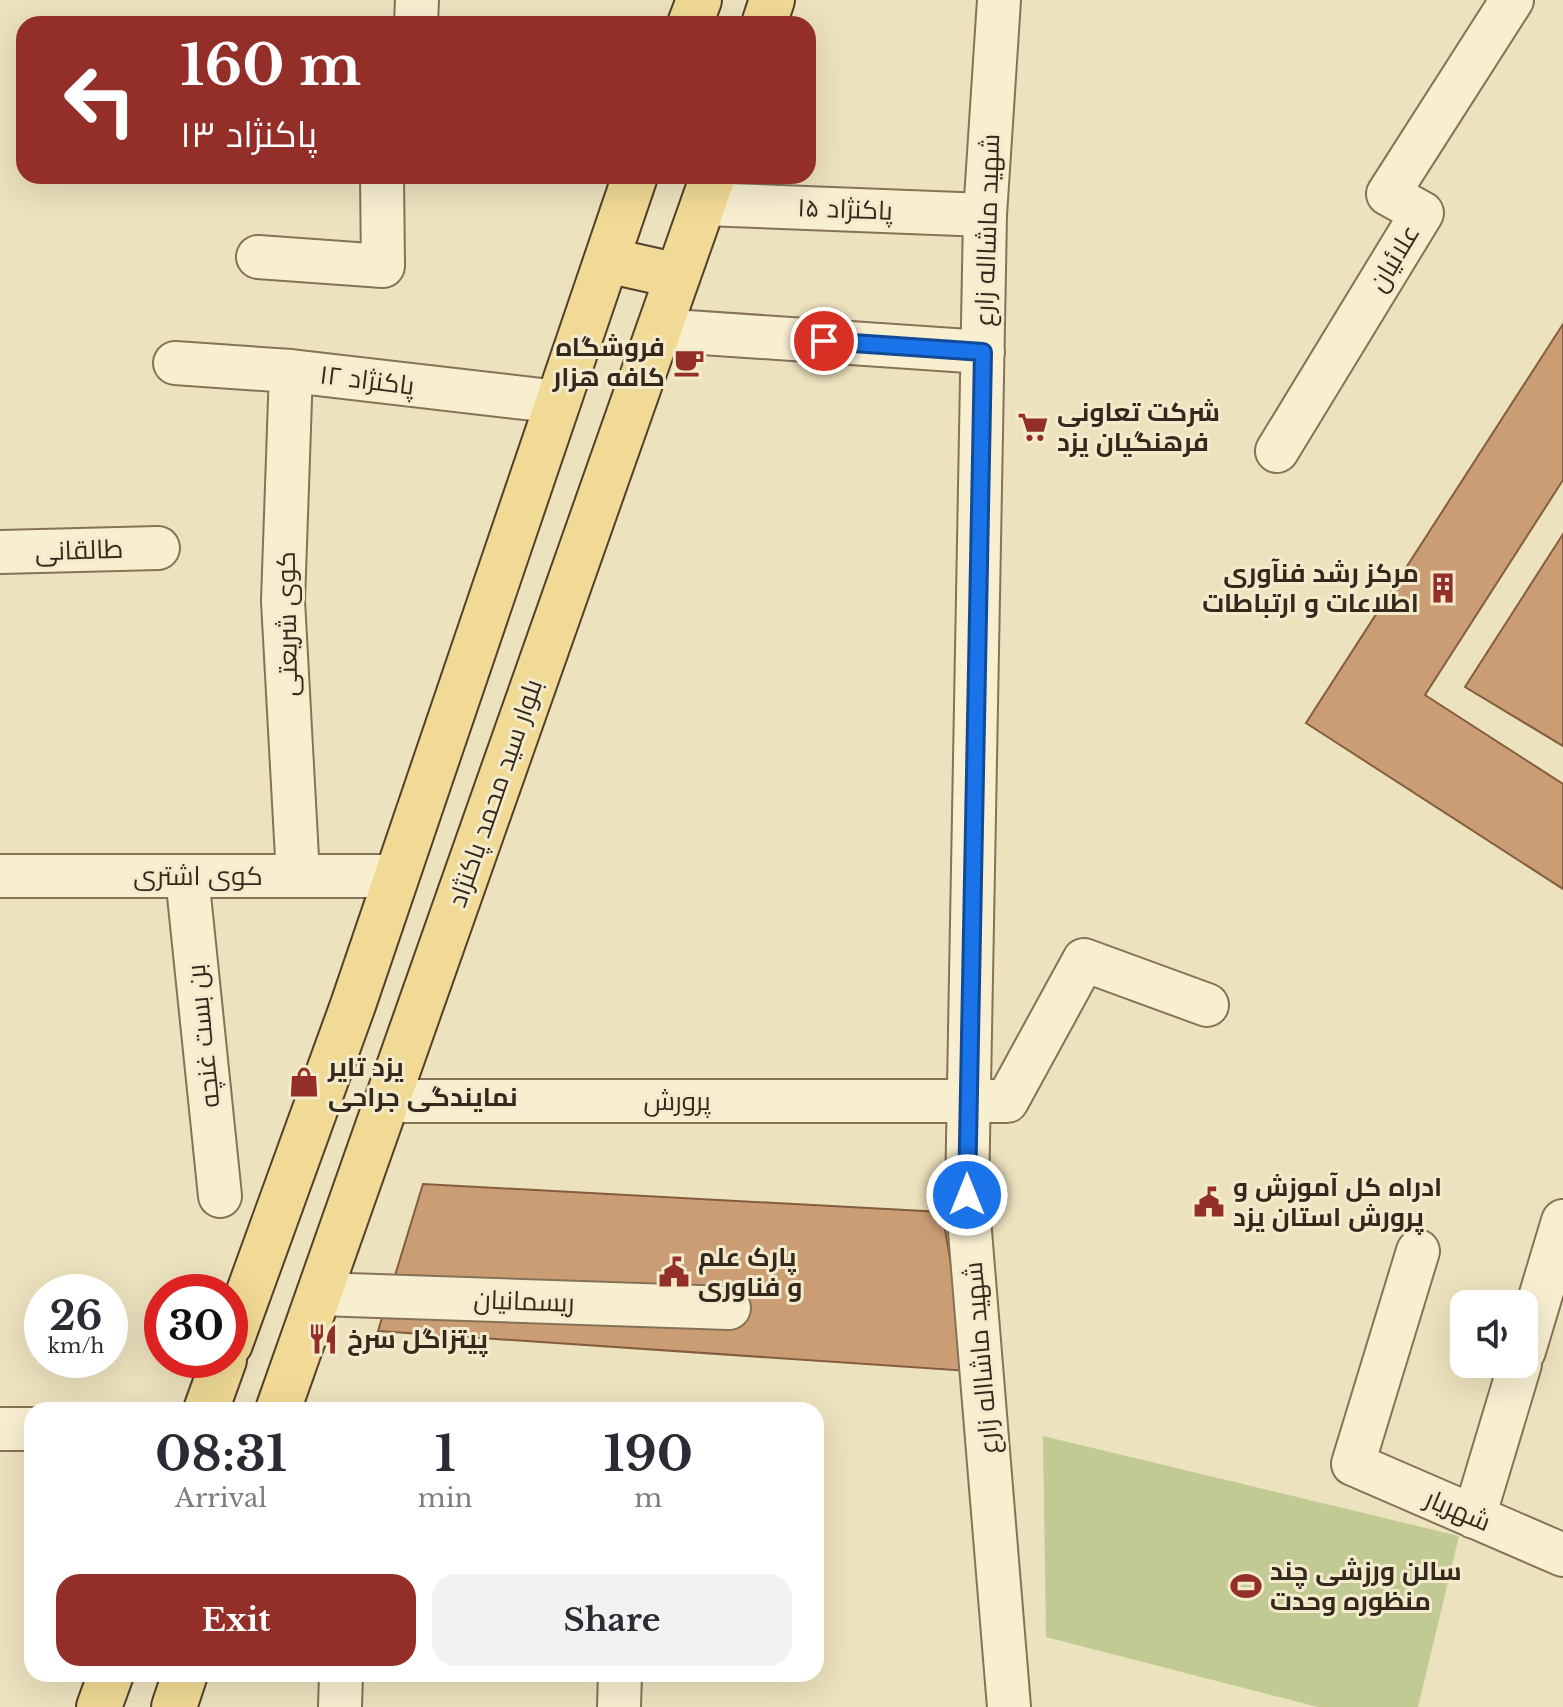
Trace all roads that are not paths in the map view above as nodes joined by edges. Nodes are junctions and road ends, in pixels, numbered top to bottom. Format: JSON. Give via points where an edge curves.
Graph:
{"nodes":[{"id":1,"x":999,"y":0,"type":"edge"},
{"id":2,"x":1512,"y":0,"type":"edge"},
{"id":3,"x":382,"y":184,"type":"edge"},
{"id":4,"x":632,"y":184,"type":"edge"},
{"id":5,"x":709,"y":190,"type":"edge"},
{"id":6,"x":985,"y":215,"type":"junction"},
{"id":7,"x":258,"y":257,"type":"dead end"},
{"id":8,"x":607,"y":260,"type":"junction"},
{"id":9,"x":678,"y":276,"type":"junction"},
{"id":10,"x":658,"y":330,"type":"junction"},
{"id":11,"x":983,"y":352,"type":"junction"},
{"id":12,"x":175,"y":363,"type":"dead end"},
{"id":13,"x":291,"y":371,"type":"junction"},
{"id":14,"x":559,"y":402,"type":"junction"},
{"id":15,"x":1277,"y":451,"type":"dead end"},
{"id":16,"x":158,"y":548,"type":"dead end"},
{"id":17,"x":0,"y":552,"type":"edge"},
{"id":18,"x":0,"y":876,"type":"edge"},
{"id":19,"x":187,"y":876,"type":"junction"},
{"id":20,"x":298,"y":876,"type":"junction"},
{"id":21,"x":397,"y":876,"type":"junction"},
{"id":22,"x":1207,"y":1005,"type":"dead end"},
{"id":23,"x":968,"y":1100,"type":"junction"},
{"id":24,"x":386,"y":1101,"type":"junction"},
{"id":25,"x":220,"y":1196,"type":"dead end"},
{"id":26,"x":1563,"y":1221,"type":"edge"},
{"id":27,"x":1418,"y":1251,"type":"dead end"},
{"id":28,"x":248,"y":1294,"type":"edge"},
{"id":29,"x":319,"y":1294,"type":"junction"},
{"id":30,"x":1538,"y":1304,"type":"edge"},
{"id":31,"x":729,"y":1308,"type":"dead end"},
{"id":32,"x":218,"y":1378,"type":"edge"},
{"id":33,"x":1516,"y":1378,"type":"edge"},
{"id":34,"x":209,"y":1402,"type":"edge"},
{"id":35,"x":281,"y":1402,"type":"edge"},
{"id":36,"x":0,"y":1429,"type":"edge"},
{"id":37,"x":24,"y":1429,"type":"edge"},
{"id":38,"x":1474,"y":1517,"type":"junction"},
{"id":39,"x":1563,"y":1555,"type":"edge"},
{"id":40,"x":108,"y":1682,"type":"edge"},
{"id":41,"x":182,"y":1682,"type":"edge"},
{"id":42,"x":341,"y":1682,"type":"edge"},
{"id":43,"x":620,"y":1682,"type":"edge"},
{"id":44,"x":99,"y":1707,"type":"edge"},
{"id":45,"x":174,"y":1707,"type":"edge"},
{"id":46,"x":340,"y":1707,"type":"edge"},
{"id":47,"x":619,"y":1707,"type":"edge"},
{"id":48,"x":1009,"y":1707,"type":"edge"}],
"edges":[{"from":1,"to":6,"type":"street","name":"شهید ماشااله زارع"},
{"from":2,"to":15,"type":"street","name":"علائیان","via":[[1388,194],[1422,213]]},
{"from":3,"to":7,"type":"street","via":[[383,266]]},
{"from":4,"to":8,"type":"main road"},
{"from":5,"to":6,"type":"street","name":"پاکنژاد ۱۵"},
{"from":5,"to":9,"type":"main road","name":"بلوار سید محمد پاکنژاد"},
{"from":6,"to":11,"type":"street","name":"شهید ماشااله زارع"},
{"from":8,"to":9,"type":"main road"},
{"from":8,"to":14,"type":"main road"},
{"from":9,"to":10,"type":"main road","name":"بلوار سید محمد پاکنژاد"},
{"from":10,"to":11,"type":"street"},
{"from":10,"to":24,"type":"main road","name":"بلوار سید محمد پاکنژاد"},
{"from":11,"to":23,"type":"street","name":"شهید ماشااله زارع"},
{"from":12,"to":13,"type":"street","name":"پاکنژاد ۱۲"},
{"from":13,"to":14,"type":"street","name":"پاکنژاد ۱۲"},
{"from":13,"to":20,"type":"street","name":"کوی شریعتی","via":[[283,601]]},
{"from":14,"to":21,"type":"main road"},
{"from":16,"to":17,"type":"street","name":"طالقانی"},
{"from":18,"to":19,"type":"street","name":"کوی اشتری"},
{"from":19,"to":20,"type":"street","name":"کوی اشتری"},
{"from":19,"to":25,"type":"street","name":"بن بست غنچه"},
{"from":20,"to":21,"type":"street","name":"کوی اشتری"},
{"from":21,"to":28,"type":"main road"},
{"from":22,"to":23,"type":"street","name":"پرورش","via":[[1084,960],[1007,1101]]},
{"from":23,"to":24,"type":"street","name":"پرورش"},
{"from":23,"to":48,"type":"street","name":"شهید ماشااله زارع","via":[[967,1195]]},
{"from":24,"to":29,"type":"main road","name":"بلوار سید محمد پاکنژاد"},
{"from":26,"to":30,"type":"street"},
{"from":27,"to":38,"type":"street","name":"شهریار","via":[[1353,1464]]},
{"from":29,"to":31,"type":"street","name":"ریسمانیان"},
{"from":29,"to":35,"type":"main road","name":"بلوار سید محمد پاکنژاد"},
{"from":32,"to":34,"type":"main road"},
{"from":33,"to":38,"type":"street"},
{"from":36,"to":37,"type":"street"},
{"from":38,"to":39,"type":"street","name":"شهریار"},
{"from":40,"to":44,"type":"main road"},
{"from":41,"to":45,"type":"main road"},
{"from":42,"to":46,"type":"street"},
{"from":43,"to":47,"type":"street"}]}
